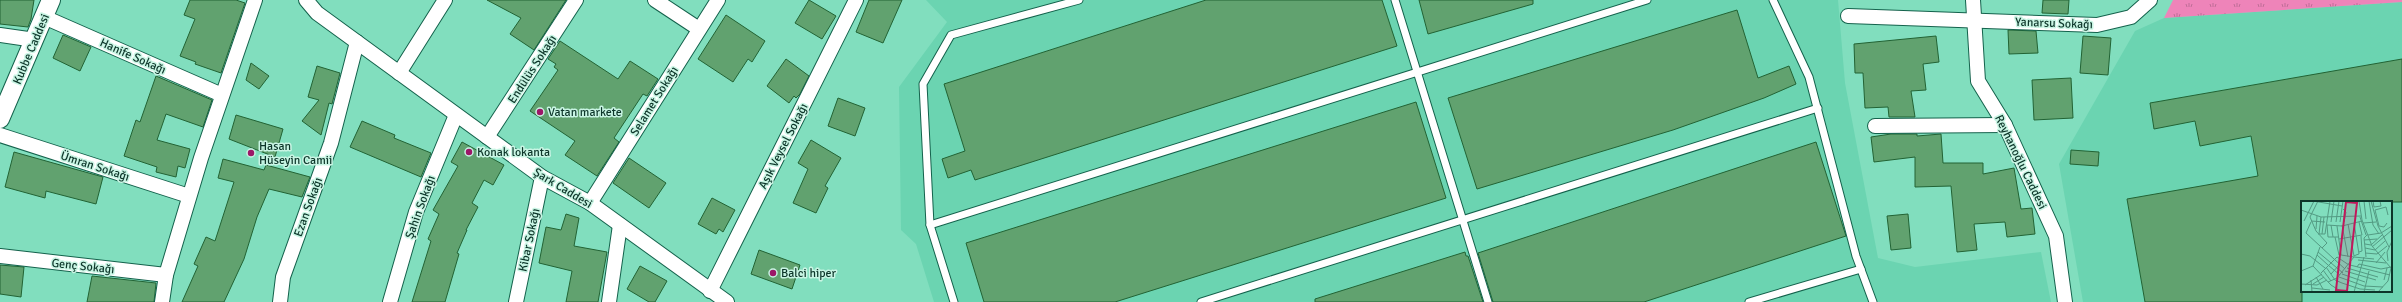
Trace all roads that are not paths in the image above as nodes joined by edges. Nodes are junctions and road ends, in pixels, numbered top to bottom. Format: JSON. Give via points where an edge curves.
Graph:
{"nodes":[{"id":1,"x":51,"y":0,"type":"edge"},
{"id":2,"x":255,"y":0,"type":"edge"},
{"id":3,"x":306,"y":0,"type":"edge"},
{"id":4,"x":445,"y":0,"type":"edge"},
{"id":5,"x":576,"y":0,"type":"edge"},
{"id":6,"x":655,"y":0,"type":"edge"},
{"id":7,"x":718,"y":0,"type":"edge"},
{"id":8,"x":856,"y":0,"type":"edge"},
{"id":9,"x":1079,"y":0,"type":"edge"},
{"id":10,"x":1395,"y":0,"type":"edge"},
{"id":11,"x":1647,"y":0,"type":"edge"},
{"id":12,"x":1773,"y":0,"type":"edge"},
{"id":13,"x":1973,"y":0,"type":"edge"},
{"id":14,"x":2150,"y":0,"type":"edge"},
{"id":15,"x":1848,"y":16,"type":"dead end"},
{"id":16,"x":44,"y":17,"type":"junction"},
{"id":17,"x":1974,"y":20,"type":"junction"},
{"id":18,"x":699,"y":29,"type":"junction"},
{"id":19,"x":0,"y":35,"type":"edge"},
{"id":20,"x":35,"y":40,"type":"junction"},
{"id":21,"x":357,"y":42,"type":"junction"},
{"id":22,"x":1417,"y":72,"type":"junction"},
{"id":23,"x":400,"y":73,"type":"junction"},
{"id":24,"x":222,"y":95,"type":"junction"},
{"id":25,"x":1818,"y":108,"type":"junction"},
{"id":26,"x":456,"y":115,"type":"junction"},
{"id":27,"x":0,"y":119,"type":"edge"},
{"id":28,"x":2005,"y":125,"type":"junction"},
{"id":29,"x":1875,"y":126,"type":"dead end"},
{"id":30,"x":0,"y":135,"type":"edge"},
{"id":31,"x":487,"y":137,"type":"junction"},
{"id":32,"x":542,"y":177,"type":"junction"},
{"id":33,"x":189,"y":196,"type":"junction"},
{"id":34,"x":590,"y":203,"type":"junction"},
{"id":35,"x":1463,"y":221,"type":"junction"},
{"id":36,"x":620,"y":225,"type":"junction"},
{"id":37,"x":930,"y":225,"type":"junction"},
{"id":38,"x":0,"y":256,"type":"edge"},
{"id":39,"x":1861,"y":269,"type":"junction"},
{"id":40,"x":166,"y":276,"type":"junction"},
{"id":41,"x":710,"y":291,"type":"junction"},
{"id":42,"x":162,"y":302,"type":"edge"},
{"id":43,"x":280,"y":302,"type":"edge"},
{"id":44,"x":390,"y":302,"type":"edge"},
{"id":45,"x":516,"y":302,"type":"edge"},
{"id":46,"x":609,"y":302,"type":"edge"},
{"id":47,"x":727,"y":302,"type":"edge"},
{"id":48,"x":954,"y":302,"type":"edge"},
{"id":49,"x":1201,"y":302,"type":"edge"},
{"id":50,"x":1488,"y":302,"type":"edge"},
{"id":51,"x":1749,"y":302,"type":"edge"},
{"id":52,"x":1873,"y":302,"type":"edge"},
{"id":53,"x":2065,"y":302,"type":"edge"}],
"edges":[{"from":1,"to":16,"type":"street","name":"Kubbe Caddesi"},
{"from":2,"to":24,"type":"street"},
{"from":3,"to":21,"type":"street","name":"Şark Caddesi","via":[[317,13]]},
{"from":4,"to":23,"type":"street"},
{"from":5,"to":31,"type":"street","name":"Endülüs Sokağı"},
{"from":6,"to":18,"type":"street"},
{"from":7,"to":18,"type":"street","name":"Selamet Sokağı"},
{"from":8,"to":41,"type":"street","name":"Aşık Veysel Sokağı"},
{"from":9,"to":37,"type":"lane","via":[[951,35],[923,84]]},
{"from":10,"to":22,"type":"lane"},
{"from":11,"to":22,"type":"lane"},
{"from":12,"to":25,"type":"lane","via":[[1809,77]]},
{"from":13,"to":17,"type":"street","name":"Reyhanoğlu Caddesi"},
{"from":14,"to":17,"type":"street","name":"Yanarsu Sokağı","via":[[2130,17],[2097,25]]},
{"from":15,"to":17,"type":"street","name":"Yanarsu Sokağı"},
{"from":16,"to":20,"type":"street","name":"Kubbe Caddesi"},
{"from":16,"to":24,"type":"street","name":"Hanife Sokağı"},
{"from":17,"to":28,"type":"street","name":"Reyhanoğlu Caddesi","via":[[1978,81]]},
{"from":18,"to":34,"type":"street","name":"Selamet Sokağı"},
{"from":19,"to":20,"type":"street"},
{"from":20,"to":27,"type":"street","name":"Kubbe Caddesi"},
{"from":21,"to":23,"type":"street","name":"Şark Caddesi"},
{"from":21,"to":43,"type":"street","name":"Ezan Sokağı","via":[[331,143],[284,277]]},
{"from":22,"to":35,"type":"lane"},
{"from":22,"to":37,"type":"lane"},
{"from":23,"to":26,"type":"street","name":"Şark Caddesi"},
{"from":24,"to":33,"type":"street"},
{"from":25,"to":35,"type":"lane"},
{"from":25,"to":39,"type":"lane"},
{"from":26,"to":31,"type":"street","name":"Şark Caddesi"},
{"from":26,"to":44,"type":"street","name":"Şahin Sokağı","via":[[416,212]]},
{"from":28,"to":29,"type":"street"},
{"from":28,"to":53,"type":"street","name":"Reyhanoğlu Caddesi","via":[[2056,236]]},
{"from":30,"to":33,"type":"street","name":"Ümran Sokağı"},
{"from":31,"to":32,"type":"street","name":"Şark Caddesi"},
{"from":32,"to":34,"type":"street","name":"Şark Caddesi"},
{"from":32,"to":45,"type":"street","name":"Kibar Sokağı"},
{"from":33,"to":40,"type":"street"},
{"from":34,"to":36,"type":"street","name":"Şark Caddesi"},
{"from":35,"to":49,"type":"lane"},
{"from":35,"to":50,"type":"lane"},
{"from":36,"to":41,"type":"street","name":"Şark Caddesi"},
{"from":36,"to":46,"type":"street"},
{"from":37,"to":48,"type":"lane"},
{"from":38,"to":40,"type":"street","name":"Genç Sokağı"},
{"from":39,"to":51,"type":"lane"},
{"from":39,"to":52,"type":"lane"},
{"from":40,"to":42,"type":"street"},
{"from":41,"to":47,"type":"street","name":"Şark Caddesi"}]}
